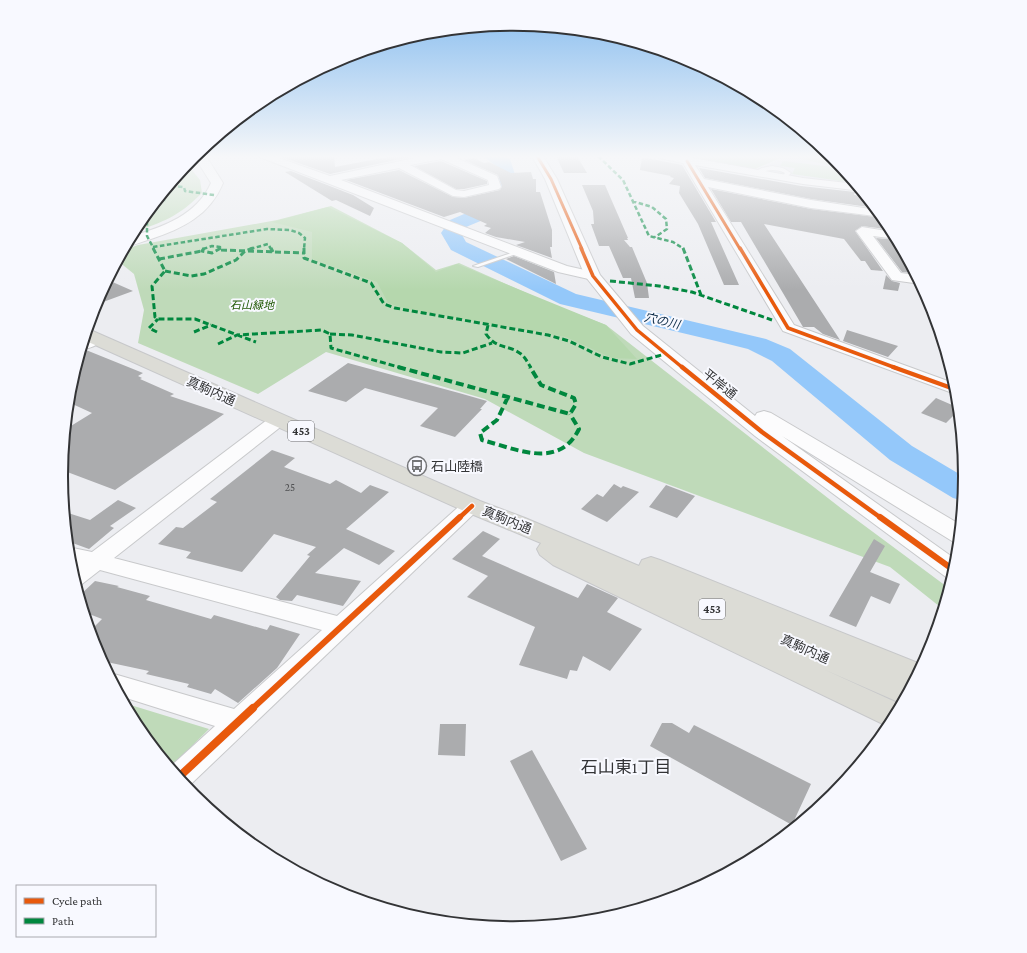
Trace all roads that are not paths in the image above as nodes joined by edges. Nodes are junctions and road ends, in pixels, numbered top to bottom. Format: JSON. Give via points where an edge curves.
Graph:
{"nodes":[{"id":1,"x":209,"y":200,"type":"edge"},
{"id":2,"x":384,"y":200,"type":"edge"},
{"id":3,"x":560,"y":200,"type":"edge"},
{"id":4,"x":711,"y":200,"type":"edge"},
{"id":5,"x":793,"y":200,"type":"edge"},
{"id":6,"x":873,"y":213,"type":"edge"},
{"id":7,"x":887,"y":235,"type":"edge"},
{"id":8,"x":137,"y":239,"type":"edge"},
{"id":9,"x":519,"y":252,"type":"junction"},
{"id":10,"x":476,"y":266,"type":"dead end"},
{"id":11,"x":593,"y":276,"type":"junction"},
{"id":12,"x":913,"y":279,"type":"edge"},
{"id":13,"x":90,"y":340,"type":"edge"},
{"id":14,"x":682,"y":368,"type":"junction"},
{"id":15,"x":949,"y":387,"type":"edge"},
{"id":16,"x":278,"y":421,"type":"junction"},
{"id":17,"x":472,"y":506,"type":"junction"},
{"id":18,"x":517,"y":523,"type":"junction"},
{"id":19,"x":955,"y":532,"type":"edge"},
{"id":20,"x":76,"y":556,"type":"edge"},
{"id":21,"x":96,"y":561,"type":"junction"},
{"id":22,"x":949,"y":567,"type":"edge"},
{"id":23,"x":79,"y":574,"type":"edge"},
{"id":24,"x":342,"y":626,"type":"junction"},
{"id":25,"x":913,"y":673,"type":"edge"},
{"id":26,"x":121,"y":686,"type":"edge"},
{"id":27,"x":903,"y":692,"type":"edge"},
{"id":28,"x":890,"y":713,"type":"edge"},
{"id":29,"x":238,"y":722,"type":"junction"},
{"id":30,"x":182,"y":774,"type":"edge"}],
"edges":[{"from":1,"to":8,"type":"street","via":[[193,214]]},
{"from":2,"to":9,"type":"street"},
{"from":3,"to":11,"type":"street","name":"平岸通"},
{"from":4,"to":15,"type":"street","via":[[788,328]]},
{"from":5,"to":6,"type":"street"},
{"from":7,"to":12,"type":"street","via":[[862,231],[897,277]]},
{"from":9,"to":10,"type":"lane"},
{"from":9,"to":11,"type":"street"},
{"from":11,"to":14,"type":"street","name":"平岸通","via":[[637,330]]},
{"from":13,"to":16,"type":"highway","name":"真駒内通","number":"453"},
{"from":14,"to":19,"type":"street","name":"平岸通"},
{"from":14,"to":22,"type":"street","name":"平岸通","via":[[762,432]]},
{"from":16,"to":17,"type":"highway","name":"真駒内通","number":"453"},
{"from":16,"to":21,"type":"street"},
{"from":17,"to":18,"type":"highway","name":"真駒内通","number":"453"},
{"from":17,"to":24,"type":"street"},
{"from":18,"to":25,"type":"highway","via":[[585,539]]},
{"from":18,"to":27,"type":"highway","name":"真駒内通","number":"453"},
{"from":18,"to":28,"type":"highway","via":[[562,559]]},
{"from":20,"to":21,"type":"street"},
{"from":21,"to":23,"type":"street"},
{"from":21,"to":24,"type":"street"},
{"from":24,"to":29,"type":"street"},
{"from":26,"to":29,"type":"street"},
{"from":29,"to":30,"type":"street"}]}
